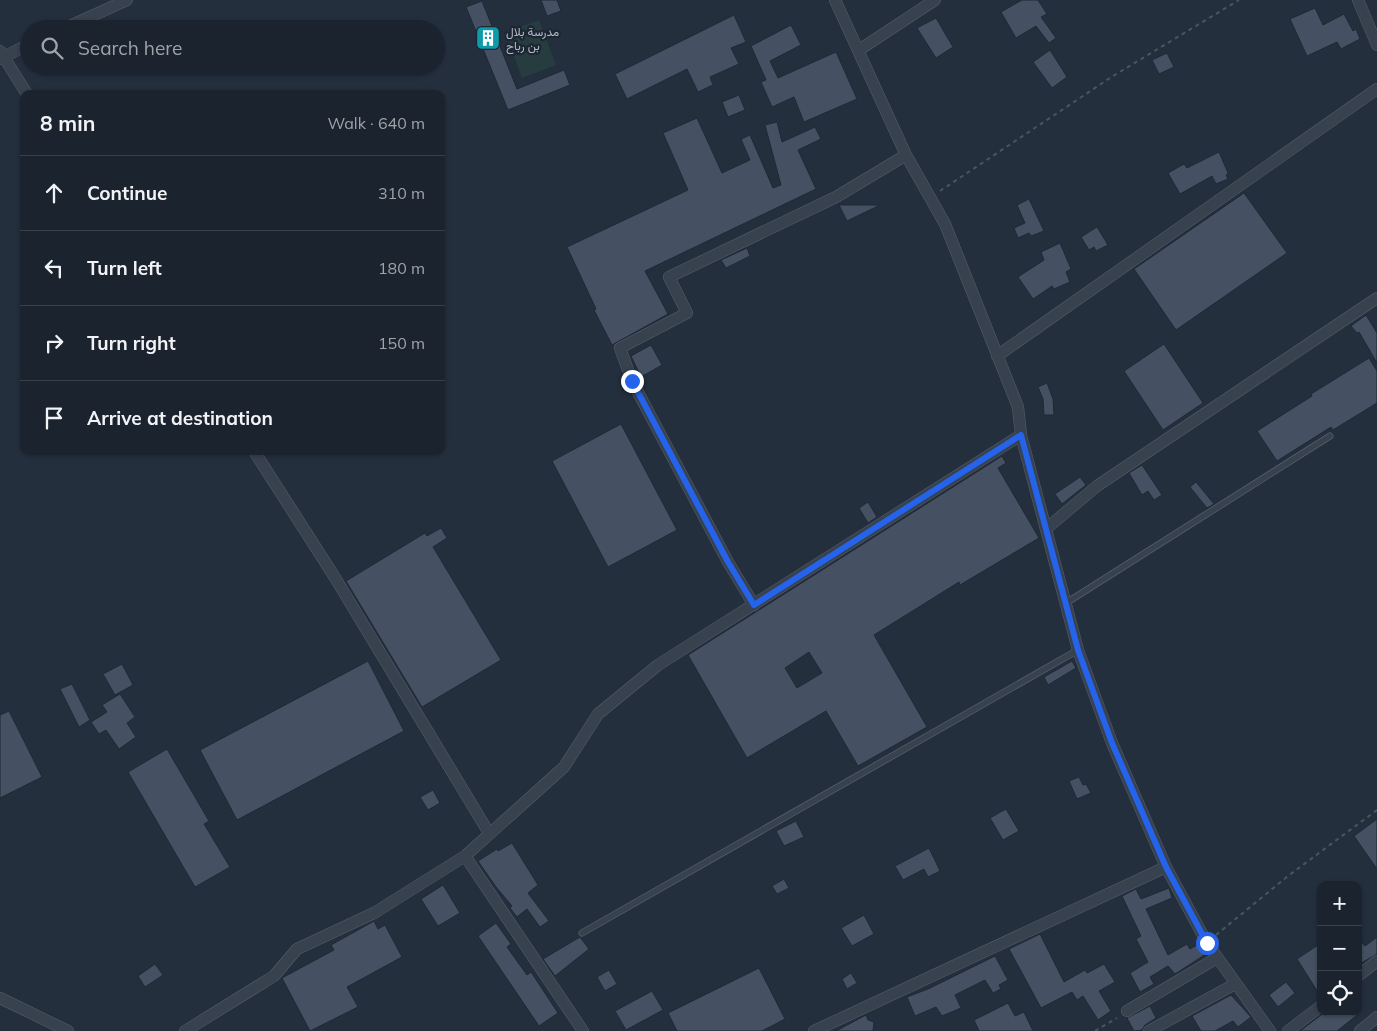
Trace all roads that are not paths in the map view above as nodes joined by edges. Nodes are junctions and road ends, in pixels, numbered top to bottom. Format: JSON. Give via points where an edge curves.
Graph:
{"nodes":[{"id":1,"x":126,"y":0,"type":"edge"},
{"id":2,"x":835,"y":0,"type":"edge"},
{"id":3,"x":935,"y":0,"type":"edge"},
{"id":4,"x":1358,"y":0,"type":"edge"},
{"id":5,"x":83,"y":20,"type":"edge"},
{"id":6,"x":1377,"y":44,"type":"edge"},
{"id":7,"x":20,"y":48,"type":"edge"},
{"id":8,"x":859,"y":50,"type":"junction"},
{"id":9,"x":1,"y":56,"type":"edge"},
{"id":10,"x":1377,"y":89,"type":"edge"},
{"id":11,"x":24,"y":90,"type":"edge"},
{"id":12,"x":906,"y":156,"type":"junction"},
{"id":13,"x":1377,"y":298,"type":"edge"},
{"id":14,"x":997,"y":356,"type":"junction"},
{"id":15,"x":1021,"y":435,"type":"junction"},
{"id":16,"x":1330,"y":436,"type":"dead end"},
{"id":17,"x":257,"y":455,"type":"edge"},
{"id":18,"x":1047,"y":528,"type":"junction"},
{"id":19,"x":1066,"y":603,"type":"junction"},
{"id":20,"x":754,"y":605,"type":"junction"},
{"id":21,"x":1078,"y":650,"type":"junction"},
{"id":22,"x":489,"y":833,"type":"junction"},
{"id":23,"x":465,"y":856,"type":"junction"},
{"id":24,"x":1166,"y":867,"type":"junction"},
{"id":25,"x":582,"y":933,"type":"dead end"},
{"id":26,"x":1216,"y":958,"type":"junction"},
{"id":27,"x":1377,"y":961,"type":"edge"},
{"id":28,"x":1362,"y":973,"type":"edge"},
{"id":29,"x":1234,"y":984,"type":"junction"},
{"id":30,"x":0,"y":998,"type":"edge"},
{"id":31,"x":1317,"y":1009,"type":"edge"},
{"id":32,"x":1128,"y":1011,"type":"road end"},
{"id":33,"x":1377,"y":1018,"type":"edge"},
{"id":34,"x":68,"y":1031,"type":"edge"},
{"id":35,"x":185,"y":1031,"type":"edge"},
{"id":36,"x":583,"y":1031,"type":"edge"},
{"id":37,"x":814,"y":1031,"type":"edge"},
{"id":38,"x":1149,"y":1031,"type":"edge"},
{"id":39,"x":1270,"y":1031,"type":"edge"},
{"id":40,"x":1288,"y":1031,"type":"edge"},
{"id":41,"x":1360,"y":1031,"type":"edge"}],
"edges":[{"from":1,"to":5,"type":"street"},
{"from":2,"to":8,"type":"street"},
{"from":3,"to":8,"type":"street"},
{"from":4,"to":6,"type":"street"},
{"from":7,"to":9,"type":"street"},
{"from":8,"to":12,"type":"street"},
{"from":9,"to":11,"type":"street"},
{"from":10,"to":14,"type":"street"},
{"from":12,"to":14,"type":"street","via":[[945,224]]},
{"from":12,"to":20,"type":"street","via":[[836,197],[669,277],[687,312],[620,348],[632,381]]},
{"from":13,"to":18,"type":"street","via":[[1097,486]]},
{"from":14,"to":15,"type":"street","via":[[1018,407]]},
{"from":15,"to":18,"type":"street"},
{"from":15,"to":20,"type":"street"},
{"from":16,"to":19,"type":"lane"},
{"from":17,"to":22,"type":"street","via":[[334,576]]},
{"from":18,"to":19,"type":"street"},
{"from":19,"to":21,"type":"street"},
{"from":20,"to":22,"type":"street","via":[[658,665],[598,714],[564,767]]},
{"from":21,"to":24,"type":"street","via":[[1112,743]]},
{"from":21,"to":25,"type":"lane"},
{"from":22,"to":23,"type":"street"},
{"from":23,"to":35,"type":"street","via":[[374,913],[297,950],[274,976]]},
{"from":23,"to":36,"type":"street"},
{"from":24,"to":26,"type":"street"},
{"from":24,"to":37,"type":"street"},
{"from":26,"to":29,"type":"street"},
{"from":26,"to":32,"type":"street"},
{"from":27,"to":28,"type":"street"},
{"from":29,"to":38,"type":"street"},
{"from":29,"to":39,"type":"street"},
{"from":30,"to":34,"type":"street"},
{"from":31,"to":40,"type":"street"},
{"from":33,"to":41,"type":"street"}]}
